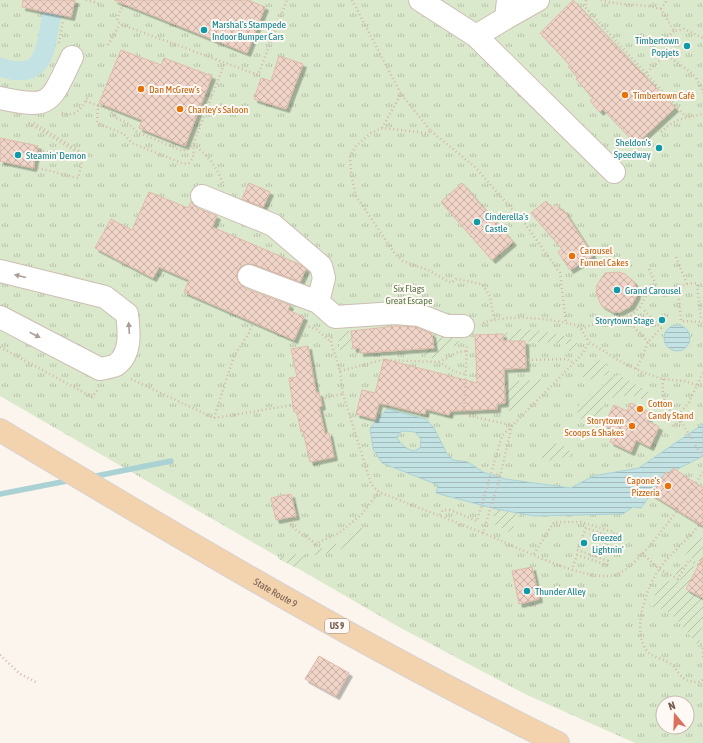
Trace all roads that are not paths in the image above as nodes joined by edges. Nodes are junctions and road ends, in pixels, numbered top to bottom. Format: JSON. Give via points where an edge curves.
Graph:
{"nodes":[{"id":1,"x":420,"y":0,"type":"edge"},
{"id":2,"x":538,"y":0,"type":"edge"},
{"id":3,"x":507,"y":9,"type":"edge"},
{"id":4,"x":476,"y":36,"type":"junction"},
{"id":5,"x":65,"y":51,"type":"road end"},
{"id":6,"x":0,"y":98,"type":"edge"},
{"id":7,"x":614,"y":172,"type":"dead end"},
{"id":8,"x":202,"y":196,"type":"dead end"},
{"id":9,"x":0,"y":271,"type":"edge"},
{"id":10,"x":249,"y":276,"type":"dead end"},
{"id":11,"x":318,"y":302,"type":"junction"},
{"id":12,"x":0,"y":317,"type":"edge"},
{"id":13,"x":466,"y":328,"type":"road end"},
{"id":14,"x":0,"y":430,"type":"edge"},
{"id":15,"x":558,"y":743,"type":"edge"}],
"edges":[{"from":1,"to":4,"type":"lane"},
{"from":2,"to":3,"type":"lane"},
{"from":3,"to":4,"type":"lane"},
{"from":4,"to":7,"type":"lane"},
{"from":5,"to":6,"type":"lane","via":[[54,94],[44,102],[26,104]]},
{"from":8,"to":11,"type":"lane","via":[[273,225],[321,266],[324,278]]},
{"from":12,"to":9,"type":"lane","one_way":true,"via":[[100,369],[116,364],[125,353],[130,333],[127,314],[105,297]]},
{"from":10,"to":11,"type":"lane"},
{"from":11,"to":13,"type":"lane","via":[[333,330],[407,314],[419,315],[447,326]]},
{"from":14,"to":15,"type":"main road","name":"State Route 9","number":"US 9","via":[[181,540],[431,678]]}]}
